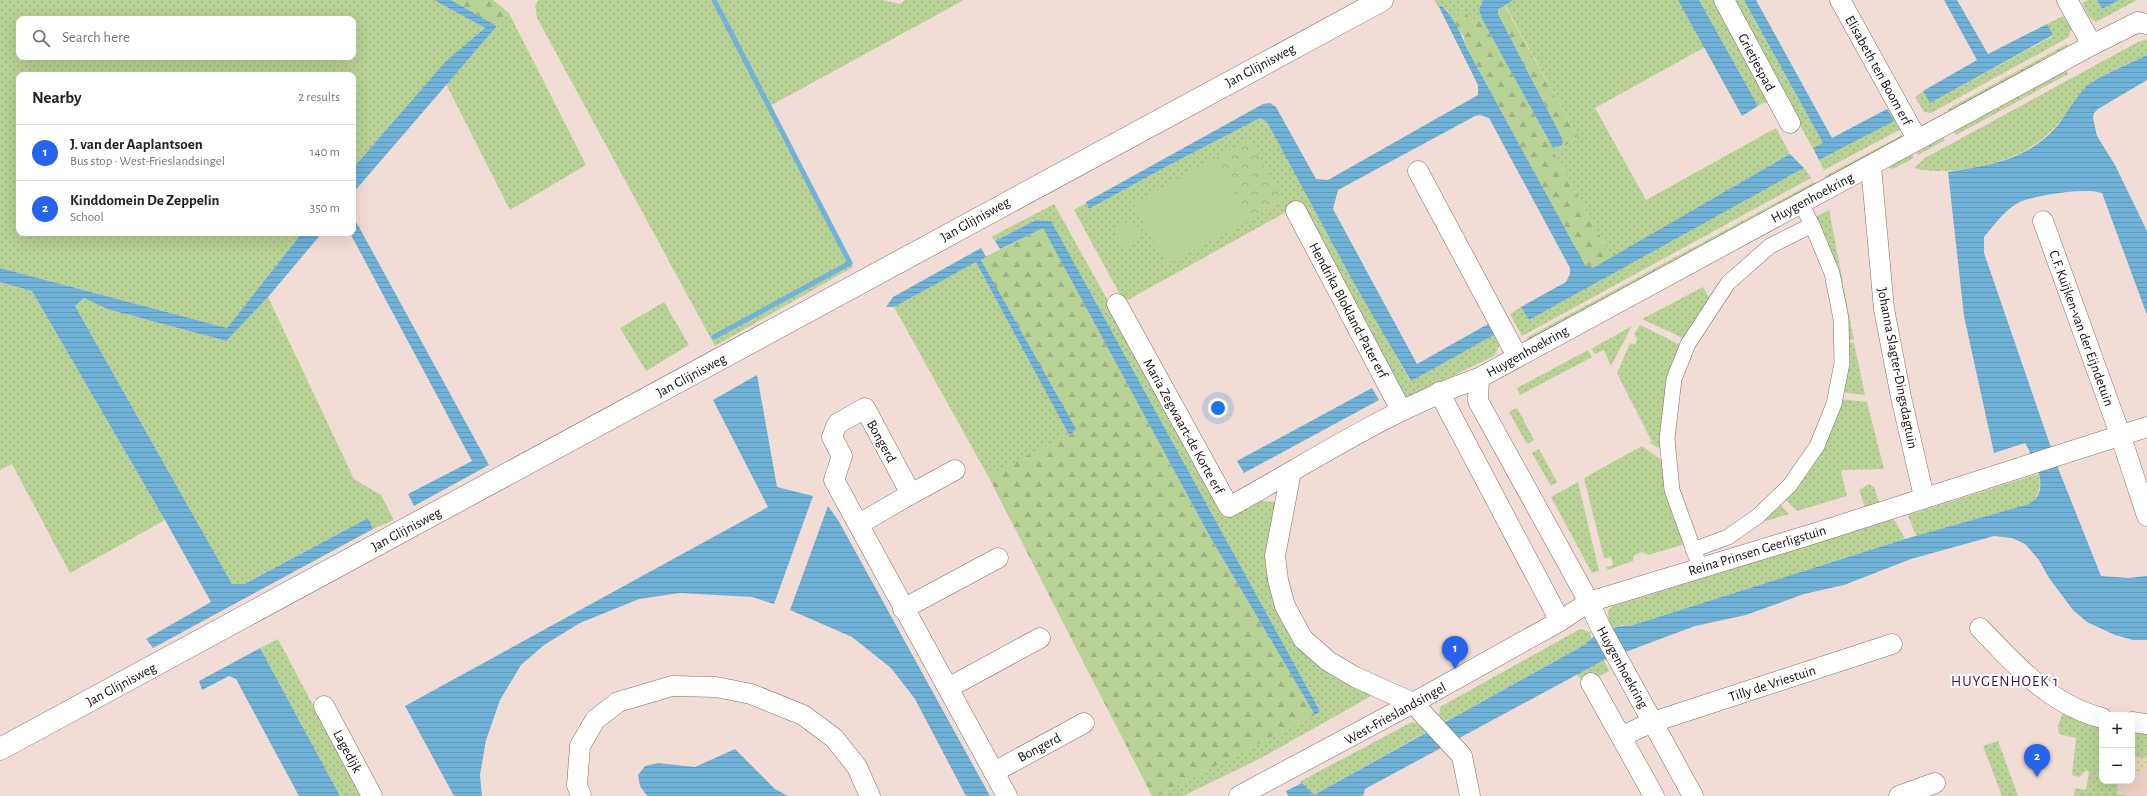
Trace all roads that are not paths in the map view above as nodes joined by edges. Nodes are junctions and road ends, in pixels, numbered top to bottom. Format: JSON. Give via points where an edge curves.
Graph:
{"nodes":[{"id":1,"x":1382,"y":0,"type":"edge"},
{"id":2,"x":1724,"y":0,"type":"edge"},
{"id":3,"x":1840,"y":0,"type":"edge"},
{"id":4,"x":2067,"y":0,"type":"edge"},
{"id":5,"x":2147,"y":24,"type":"edge"},
{"id":6,"x":2092,"y":45,"type":"junction"},
{"id":7,"x":1790,"y":123,"type":"dead end"},
{"id":8,"x":1917,"y":139,"type":"junction"},
{"id":9,"x":1871,"y":166,"type":"junction"},
{"id":10,"x":1418,"y":171,"type":"dead end"},
{"id":11,"x":1801,"y":203,"type":"junction"},
{"id":12,"x":1296,"y":211,"type":"dead end"},
{"id":13,"x":2044,"y":221,"type":"dead end"},
{"id":14,"x":1812,"y":225,"type":"junction"},
{"id":15,"x":1117,"y":304,"type":"dead end"},
{"id":16,"x":1517,"y":356,"type":"junction"},
{"id":17,"x":1479,"y":378,"type":"junction"},
{"id":18,"x":1439,"y":392,"type":"junction"},
{"id":19,"x":1401,"y":410,"type":"junction"},
{"id":20,"x":2147,"y":427,"type":"edge"},
{"id":21,"x":2120,"y":434,"type":"junction"},
{"id":22,"x":955,"y":470,"type":"dead end"},
{"id":23,"x":1291,"y":472,"type":"junction"},
{"id":24,"x":911,"y":494,"type":"junction"},
{"id":25,"x":1924,"y":497,"type":"junction"},
{"id":26,"x":2147,"y":516,"type":"edge"},
{"id":27,"x":859,"y":524,"type":"junction"},
{"id":28,"x":998,"y":558,"type":"dead end"},
{"id":29,"x":1696,"y":559,"type":"junction"},
{"id":30,"x":1589,"y":602,"type":"junction"},
{"id":31,"x":903,"y":609,"type":"junction"},
{"id":32,"x":1560,"y":621,"type":"junction"},
{"id":33,"x":1980,"y":628,"type":"dead end"},
{"id":34,"x":1040,"y":638,"type":"dead end"},
{"id":35,"x":1892,"y":644,"type":"dead end"},
{"id":36,"x":1591,"y":683,"type":"dead end"},
{"id":37,"x":948,"y":688,"type":"junction"},
{"id":38,"x":1413,"y":703,"type":"junction"},
{"id":39,"x":324,"y":706,"type":"dead end"},
{"id":40,"x":2099,"y":717,"type":"edge"},
{"id":41,"x":1653,"y":722,"type":"junction"},
{"id":42,"x":2135,"y":722,"type":"edge"},
{"id":43,"x":1084,"y":723,"type":"dead end"},
{"id":44,"x":2147,"y":724,"type":"edge"},
{"id":45,"x":1622,"y":736,"type":"junction"},
{"id":46,"x":0,"y":750,"type":"edge"},
{"id":47,"x":994,"y":772,"type":"junction"},
{"id":48,"x":1935,"y":783,"type":"dead end"},
{"id":49,"x":372,"y":796,"type":"edge"},
{"id":50,"x":581,"y":796,"type":"edge"},
{"id":51,"x":870,"y":796,"type":"edge"},
{"id":52,"x":1008,"y":796,"type":"edge"},
{"id":53,"x":1239,"y":796,"type":"edge"},
{"id":54,"x":1470,"y":796,"type":"edge"},
{"id":55,"x":1654,"y":796,"type":"edge"},
{"id":56,"x":1693,"y":796,"type":"edge"},
{"id":57,"x":1898,"y":796,"type":"edge"}],
"edges":[{"from":1,"to":46,"type":"street","name":"Jan Glijnisweg"},
{"from":2,"to":7,"type":"street","name":"Grietjespad"},
{"from":3,"to":8,"type":"street","name":"Elisabeth ten Boom erf"},
{"from":4,"to":6,"type":"street"},
{"from":5,"to":6,"type":"street","name":"Huygenhoekring","via":[[2138,22]]},
{"from":6,"to":8,"type":"street","name":"Huygenhoekring"},
{"from":8,"to":9,"type":"street","name":"Huygenhoekring"},
{"from":9,"to":11,"type":"street","name":"Huygenhoekring"},
{"from":9,"to":25,"type":"street","name":"Johanna Slagter-Dingsdagtuin","via":[[1884,309]]},
{"from":10,"to":16,"type":"street"},
{"from":11,"to":14,"type":"street","name":"Reina Prinsen Geerligstuin"},
{"from":11,"to":16,"type":"street","name":"Huygenhoekring"},
{"from":12,"to":19,"type":"street","name":"Hendrika Blokland-Pater erf"},
{"from":13,"to":21,"type":"street","name":"C.F. Kuijken-van der Eijndetuin"},
{"from":14,"to":29,"type":"street","name":"Reina Prinsen Geerligstuin","via":[[1832,273],[1841,320],[1842,364],[1834,404],[1817,446],[1790,486],[1758,516]]},
{"from":14,"to":29,"type":"street","via":[[1770,246],[1728,283],[1688,344],[1674,379],[1666,439],[1671,482]]},
{"from":15,"to":23,"type":"street","name":"Maria Zegwaart-de Korte erf","via":[[1229,507]]},
{"from":16,"to":17,"type":"street","name":"Huygenhoekring"},
{"from":17,"to":18,"type":"street","name":"Huygenhoekring"},
{"from":17,"to":30,"type":"street","name":"Huygenhoekring","via":[[1478,401]]},
{"from":18,"to":19,"type":"street","name":"Huygenhoekring"},
{"from":18,"to":32,"type":"street"},
{"from":19,"to":23,"type":"street","name":"Huygenhoekring"},
{"from":20,"to":21,"type":"street"},
{"from":21,"to":25,"type":"street"},
{"from":21,"to":26,"type":"street","name":"C.F. Kuijken-van der Eijndetuin"},
{"from":22,"to":24,"type":"street"},
{"from":23,"to":38,"type":"street","via":[[1275,556],[1285,606],[1303,639],[1328,661],[1355,677]]},
{"from":24,"to":27,"type":"street"},
{"from":24,"to":27,"type":"street","name":"Bongerd","via":[[865,408],[836,424],[832,437],[842,456],[834,480]]},
{"from":25,"to":29,"type":"street","name":"Reina Prinsen Geerligstuin","via":[[1819,532]]},
{"from":27,"to":31,"type":"street","name":"Bongerd"},
{"from":28,"to":31,"type":"street"},
{"from":29,"to":30,"type":"street","name":"Reina Prinsen Geerligstuin"},
{"from":30,"to":32,"type":"street","name":"West-Frieslandsingel"},
{"from":30,"to":41,"type":"street","name":"Huygenhoekring"},
{"from":31,"to":37,"type":"street","name":"Bongerd"},
{"from":32,"to":38,"type":"street","name":"West-Frieslandsingel"},
{"from":33,"to":40,"type":"street","via":[[2037,685],[2070,705]]},
{"from":34,"to":37,"type":"street"},
{"from":35,"to":41,"type":"street","name":"Tilly de Vriestuin"},
{"from":36,"to":45,"type":"street"},
{"from":37,"to":47,"type":"street","name":"Bongerd"},
{"from":38,"to":53,"type":"street","name":"West-Frieslandsingel"},
{"from":38,"to":54,"type":"street","via":[[1462,756]]},
{"from":39,"to":49,"type":"street","name":"Lagedijk"},
{"from":41,"to":45,"type":"street","name":"Huygenhoekring"},
{"from":41,"to":56,"type":"street","name":"Huygenhoekring"},
{"from":42,"to":44,"type":"street"},
{"from":43,"to":47,"type":"street","name":"Bongerd"},
{"from":45,"to":55,"type":"street"},
{"from":47,"to":52,"type":"street","name":"Bongerd"},
{"from":48,"to":57,"type":"street"},
{"from":50,"to":51,"type":"street","via":[[577,786],[580,746],[595,720],[618,702],[672,686],[716,687],[751,694],[803,715],[834,738],[857,767]]}]}
